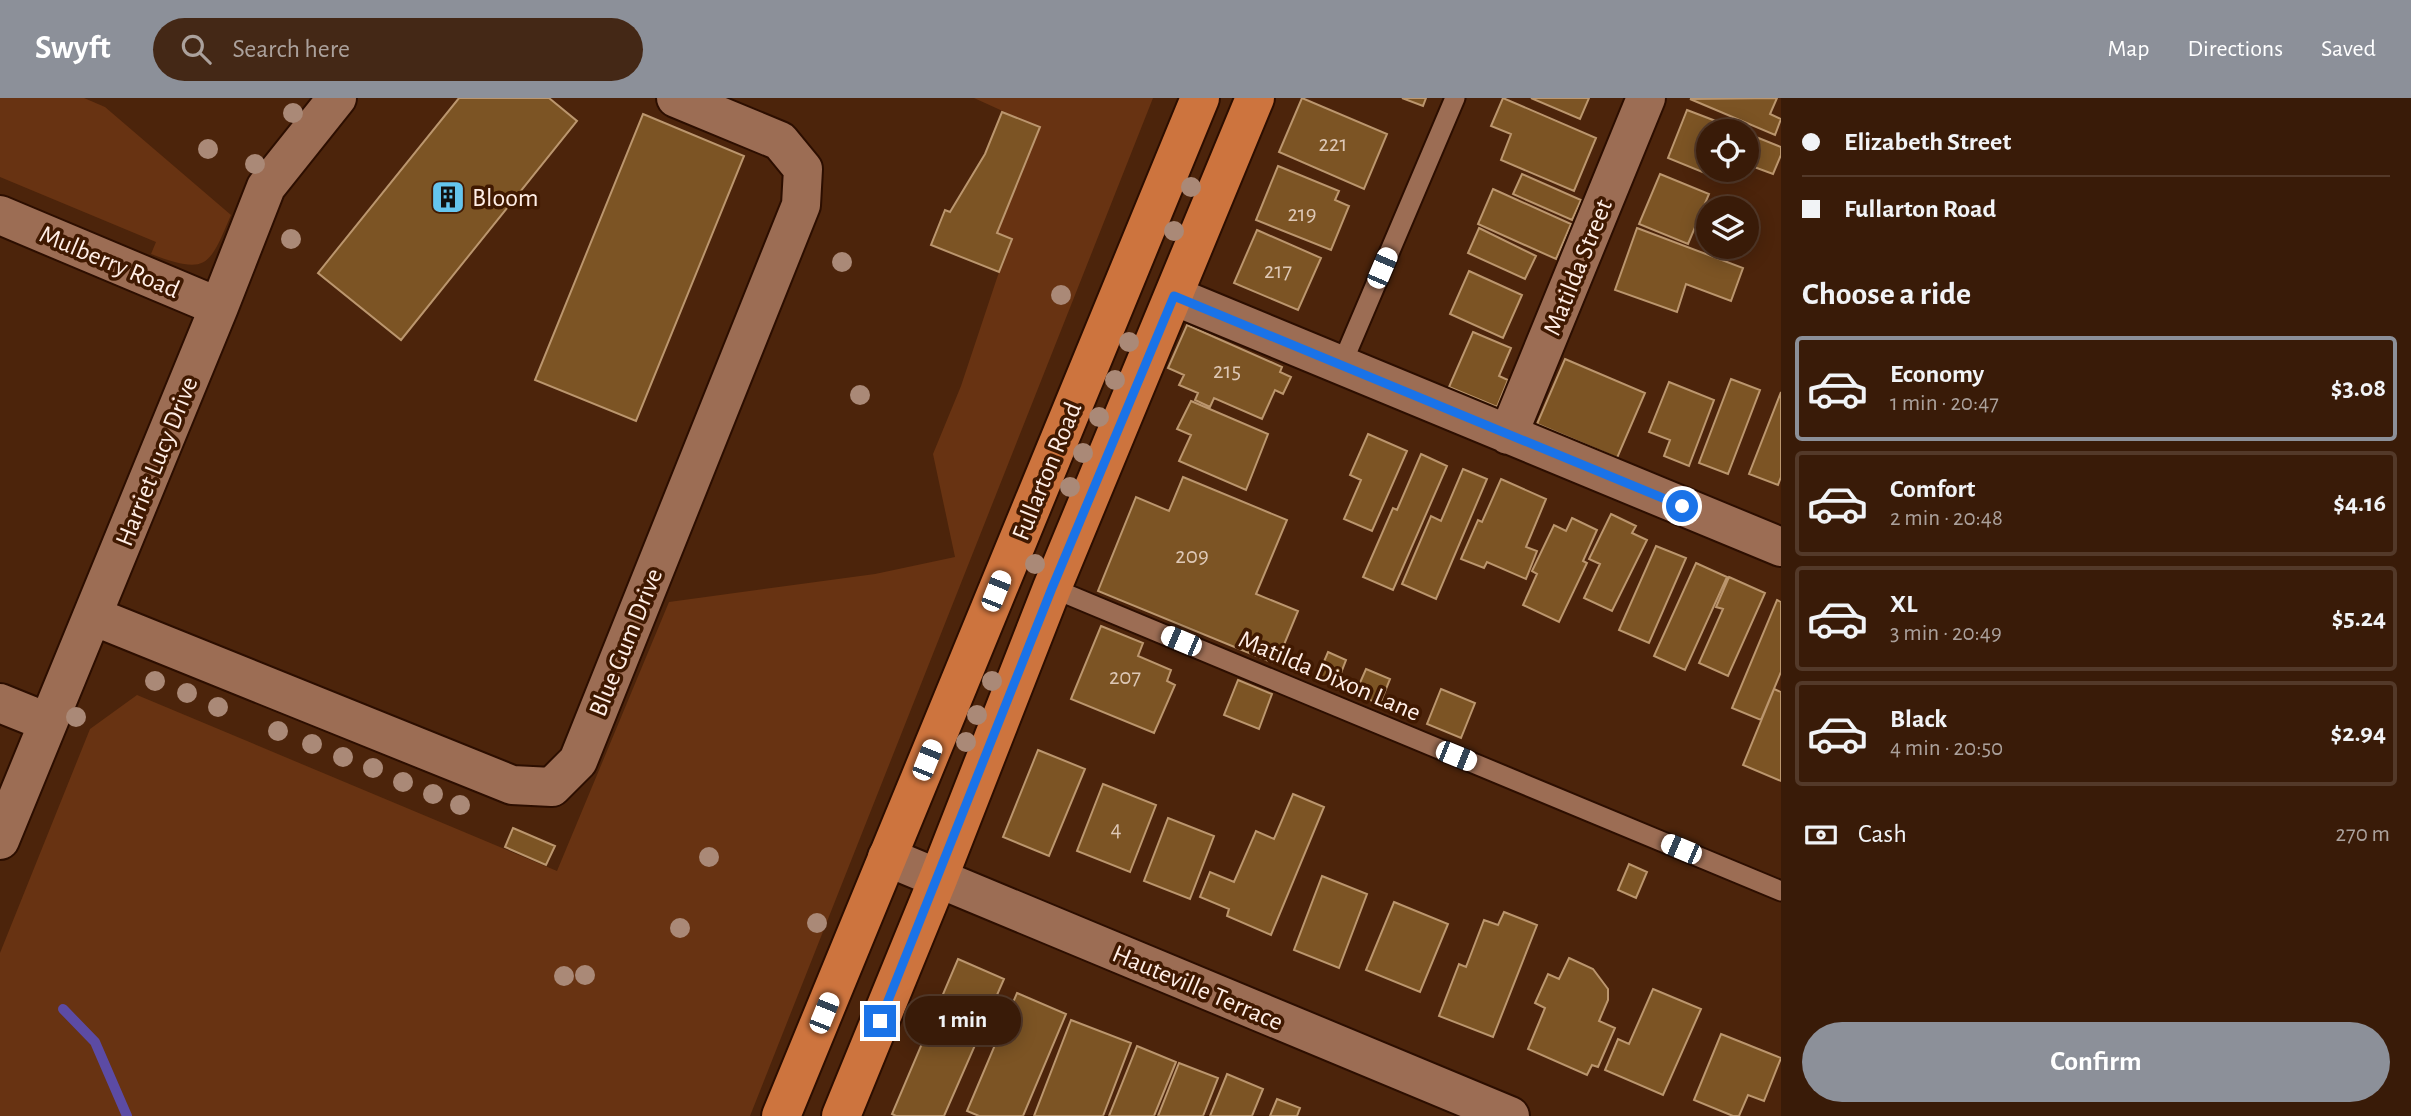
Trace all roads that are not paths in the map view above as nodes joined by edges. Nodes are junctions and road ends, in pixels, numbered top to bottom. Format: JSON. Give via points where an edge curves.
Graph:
{"nodes":[{"id":1,"x":337,"y":98,"type":"edge"},
{"id":2,"x":676,"y":98,"type":"edge"},
{"id":3,"x":1255,"y":98,"type":"edge"},
{"id":4,"x":1455,"y":98,"type":"edge"},
{"id":5,"x":1646,"y":98,"type":"edge"},
{"id":6,"x":1190,"y":107,"type":"edge"},
{"id":7,"x":0,"y":215,"type":"edge"},
{"id":8,"x":1174,"y":296,"type":"junction"},
{"id":9,"x":219,"y":306,"type":"junction"},
{"id":10,"x":1341,"y":366,"type":"junction"},
{"id":11,"x":1508,"y":435,"type":"junction"},
{"id":12,"x":1781,"y":547,"type":"edge"},
{"id":13,"x":1052,"y":588,"type":"junction"},
{"id":14,"x":93,"y":616,"type":"junction"},
{"id":15,"x":0,"y":703,"type":"edge"},
{"id":16,"x":47,"y":722,"type":"junction"},
{"id":17,"x":0,"y":840,"type":"edge"},
{"id":18,"x":887,"y":857,"type":"junction"},
{"id":19,"x":938,"y":878,"type":"junction"},
{"id":20,"x":1781,"y":891,"type":"edge"},
{"id":21,"x":781,"y":1116,"type":"edge"},
{"id":22,"x":841,"y":1116,"type":"edge"},
{"id":23,"x":1510,"y":1116,"type":"edge"}],
"edges":[{"from":1,"to":9,"type":"street","name":"Harriet Lucy Drive","via":[[266,187]]},
{"from":2,"to":14,"type":"street","name":"Blue Gum Drive","via":[[780,141],[803,169],[801,205],[578,761],[552,787],[512,785]]},
{"from":3,"to":8,"type":"main road","name":"Fullarton Road"},
{"from":4,"to":10,"type":"lane"},
{"from":5,"to":11,"type":"street","name":"Matilda Street"},
{"from":6,"to":18,"type":"main road","name":"Fullarton Road"},
{"from":7,"to":9,"type":"street","name":"Mulberry Road"},
{"from":8,"to":10,"type":"street"},
{"from":8,"to":13,"type":"main road","name":"Fullarton Road"},
{"from":9,"to":14,"type":"street","name":"Harriet Lucy Drive"},
{"from":10,"to":11,"type":"street"},
{"from":11,"to":12,"type":"street"},
{"from":13,"to":19,"type":"main road","name":"Fullarton Road"},
{"from":13,"to":20,"type":"lane","name":"Matilda Dixon Lane"},
{"from":14,"to":16,"type":"street","name":"Harriet Lucy Drive"},
{"from":15,"to":16,"type":"street"},
{"from":16,"to":17,"type":"street","name":"Harriet Lucy Drive"},
{"from":18,"to":19,"type":"street","name":"Hauteville Terrace"},
{"from":18,"to":21,"type":"main road","name":"Fullarton Road"},
{"from":19,"to":22,"type":"main road","name":"Fullarton Road"},
{"from":19,"to":23,"type":"street","name":"Hauteville Terrace"}]}
